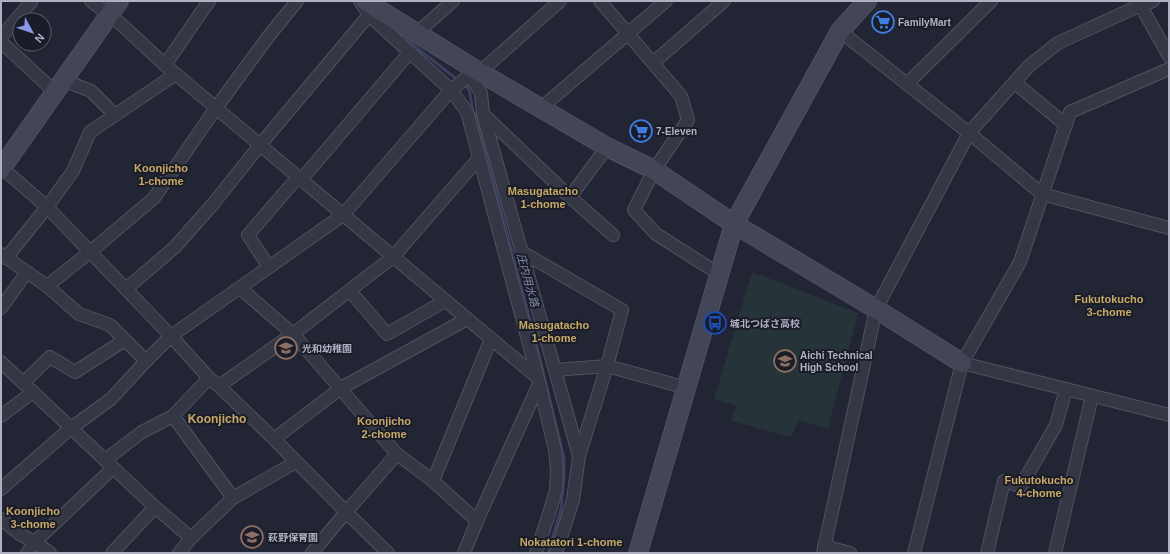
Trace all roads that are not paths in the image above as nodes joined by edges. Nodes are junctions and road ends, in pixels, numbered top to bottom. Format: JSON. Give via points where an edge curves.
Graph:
{"nodes":[{"id":1,"x":32,"y":1,"type":"edge"},
{"id":2,"x":92,"y":1,"type":"edge"},
{"id":3,"x":209,"y":1,"type":"edge"},
{"id":4,"x":297,"y":1,"type":"edge"},
{"id":5,"x":360,"y":1,"type":"edge"},
{"id":6,"x":453,"y":1,"type":"edge"},
{"id":7,"x":560,"y":1,"type":"edge"},
{"id":8,"x":600,"y":1,"type":"edge"},
{"id":9,"x":666,"y":1,"type":"edge"},
{"id":10,"x":724,"y":1,"type":"edge"},
{"id":11,"x":867,"y":1,"type":"edge"},
{"id":12,"x":991,"y":1,"type":"edge"},
{"id":13,"x":1153,"y":1,"type":"edge"},
{"id":14,"x":1139,"y":3,"type":"edge"},
{"id":15,"x":114,"y":8,"type":"edge"},
{"id":16,"x":367,"y":8,"type":"edge"},
{"id":17,"x":840,"y":31,"type":"junction"},
{"id":18,"x":417,"y":33,"type":"junction"},
{"id":19,"x":628,"y":34,"type":"junction"},
{"id":20,"x":2,"y":45,"type":"edge"},
{"id":21,"x":410,"y":52,"type":"junction"},
{"id":22,"x":1169,"y":56,"type":"edge"},
{"id":23,"x":653,"y":63,"type":"junction"},
{"id":24,"x":165,"y":65,"type":"junction"},
{"id":25,"x":1169,"y":69,"type":"edge"},
{"id":26,"x":474,"y":73,"type":"junction"},
{"id":27,"x":176,"y":74,"type":"junction"},
{"id":28,"x":1015,"y":83,"type":"junction"},
{"id":29,"x":907,"y":84,"type":"junction"},
{"id":30,"x":59,"y":86,"type":"junction"},
{"id":31,"x":454,"y":88,"type":"junction"},
{"id":32,"x":216,"y":108,"type":"junction"},
{"id":33,"x":541,"y":108,"type":"junction"},
{"id":34,"x":483,"y":114,"type":"junction"},
{"id":35,"x":115,"y":115,"type":"junction"},
{"id":36,"x":1066,"y":125,"type":"junction"},
{"id":37,"x":969,"y":133,"type":"junction"},
{"id":38,"x":260,"y":145,"type":"junction"},
{"id":39,"x":607,"y":147,"type":"junction"},
{"id":40,"x":479,"y":158,"type":"junction"},
{"id":41,"x":1,"y":168,"type":"edge"},
{"id":42,"x":654,"y":170,"type":"junction"},
{"id":43,"x":299,"y":179,"type":"junction"},
{"id":44,"x":1042,"y":194,"type":"junction"},
{"id":45,"x":570,"y":197,"type":"junction"},
{"id":46,"x":48,"y":207,"type":"junction"},
{"id":47,"x":343,"y":215,"type":"junction"},
{"id":48,"x":734,"y":224,"type":"junction"},
{"id":49,"x":1169,"y":228,"type":"edge"},
{"id":50,"x":613,"y":236,"type":"dead end"},
{"id":51,"x":90,"y":252,"type":"junction"},
{"id":52,"x":522,"y":252,"type":"junction"},
{"id":53,"x":4,"y":256,"type":"edge"},
{"id":54,"x":393,"y":257,"type":"junction"},
{"id":55,"x":269,"y":267,"type":"junction"},
{"id":56,"x":27,"y":272,"type":"junction"},
{"id":57,"x":720,"y":273,"type":"junction"},
{"id":58,"x":47,"y":286,"type":"junction"},
{"id":59,"x":126,"y":288,"type":"junction"},
{"id":60,"x":240,"y":288,"type":"junction"},
{"id":61,"x":350,"y":290,"type":"junction"},
{"id":62,"x":445,"y":300,"type":"junction"},
{"id":63,"x":1,"y":308,"type":"edge"},
{"id":64,"x":876,"y":309,"type":"junction"},
{"id":65,"x":467,"y":319,"type":"junction"},
{"id":66,"x":293,"y":334,"type":"junction"},
{"id":67,"x":171,"y":336,"type":"junction"},
{"id":68,"x":491,"y":339,"type":"junction"},
{"id":69,"x":125,"y":340,"type":"junction"},
{"id":70,"x":146,"y":361,"type":"junction"},
{"id":71,"x":1,"y":362,"type":"edge"},
{"id":72,"x":962,"y":363,"type":"junction"},
{"id":73,"x":607,"y":366,"type":"junction"},
{"id":74,"x":555,"y":370,"type":"junction"},
{"id":75,"x":209,"y":378,"type":"junction"},
{"id":76,"x":539,"y":381,"type":"junction"},
{"id":77,"x":23,"y":383,"type":"junction"},
{"id":78,"x":219,"y":386,"type":"junction"},
{"id":79,"x":340,"y":388,"type":"junction"},
{"id":80,"x":686,"y":388,"type":"junction"},
{"id":81,"x":1066,"y":389,"type":"junction"},
{"id":82,"x":32,"y":392,"type":"junction"},
{"id":83,"x":1092,"y":396,"type":"junction"},
{"id":84,"x":1169,"y":415,"type":"edge"},
{"id":85,"x":1,"y":416,"type":"edge"},
{"id":86,"x":174,"y":416,"type":"junction"},
{"id":87,"x":71,"y":428,"type":"junction"},
{"id":88,"x":274,"y":439,"type":"junction"},
{"id":89,"x":397,"y":454,"type":"junction"},
{"id":90,"x":579,"y":456,"type":"junction"},
{"id":91,"x":296,"y":462,"type":"junction"},
{"id":92,"x":109,"y":464,"type":"junction"},
{"id":93,"x":433,"y":481,"type":"junction"},
{"id":94,"x":1,"y":489,"type":"edge"},
{"id":95,"x":233,"y":498,"type":"junction"},
{"id":96,"x":155,"y":507,"type":"junction"},
{"id":97,"x":346,"y":512,"type":"junction"},
{"id":98,"x":1,"y":519,"type":"edge"},
{"id":99,"x":477,"y":521,"type":"junction"},
{"id":100,"x":191,"y":538,"type":"junction"},
{"id":101,"x":35,"y":542,"type":"junction"},
{"id":102,"x":823,"y":550,"type":"edge"},
{"id":103,"x":27,"y":553,"type":"edge"},
{"id":104,"x":50,"y":553,"type":"edge"},
{"id":105,"x":112,"y":553,"type":"edge"},
{"id":106,"x":179,"y":553,"type":"edge"},
{"id":107,"x":312,"y":553,"type":"edge"},
{"id":108,"x":388,"y":553,"type":"edge"},
{"id":109,"x":464,"y":553,"type":"edge"},
{"id":110,"x":536,"y":553,"type":"edge"},
{"id":111,"x":556,"y":553,"type":"edge"},
{"id":112,"x":638,"y":553,"type":"edge"},
{"id":113,"x":850,"y":553,"type":"edge"},
{"id":114,"x":914,"y":553,"type":"edge"},
{"id":115,"x":987,"y":553,"type":"edge"},
{"id":116,"x":1055,"y":553,"type":"edge"}],
"edges":[{"from":1,"to":20,"type":"street"},
{"from":2,"to":15,"type":"street"},
{"from":3,"to":24,"type":"street"},
{"from":4,"to":32,"type":"street"},
{"from":5,"to":16,"type":"street"},
{"from":6,"to":18,"type":"street"},
{"from":7,"to":26,"type":"street"},
{"from":8,"to":19,"type":"street"},
{"from":9,"to":19,"type":"street"},
{"from":10,"to":23,"type":"street"},
{"from":11,"to":17,"type":"street"},
{"from":12,"to":29,"type":"street"},
{"from":13,"to":14,"type":"street"},
{"from":14,"to":22,"type":"street"},
{"from":14,"to":28,"type":"street","via":[[1058,42],[1029,66]]},
{"from":15,"to":24,"type":"street","via":[[122,25]]},
{"from":15,"to":30,"type":"street"},
{"from":16,"to":18,"type":"street"},
{"from":16,"to":21,"type":"street"},
{"from":16,"to":38,"type":"street"},
{"from":17,"to":29,"type":"street"},
{"from":17,"to":48,"type":"street"},
{"from":18,"to":26,"type":"street"},
{"from":19,"to":23,"type":"street"},
{"from":19,"to":33,"type":"street"},
{"from":20,"to":30,"type":"street"},
{"from":21,"to":31,"type":"street"},
{"from":21,"to":43,"type":"street"},
{"from":23,"to":42,"type":"street","via":[[681,96],[688,120]]},
{"from":24,"to":27,"type":"street"},
{"from":25,"to":36,"type":"street","via":[[1070,112]]},
{"from":26,"to":31,"type":"street"},
{"from":26,"to":33,"type":"street"},
{"from":26,"to":34,"type":"street","via":[[481,93]]},
{"from":27,"to":32,"type":"street"},
{"from":27,"to":35,"type":"street"},
{"from":28,"to":36,"type":"street"},
{"from":28,"to":37,"type":"street"},
{"from":29,"to":37,"type":"street"},
{"from":30,"to":35,"type":"street","via":[[91,91]]},
{"from":30,"to":41,"type":"street"},
{"from":31,"to":40,"type":"street","via":[[467,112]]},
{"from":31,"to":47,"type":"street"},
{"from":32,"to":38,"type":"street"},
{"from":32,"to":51,"type":"street","via":[[154,198]]},
{"from":33,"to":39,"type":"street"},
{"from":34,"to":45,"type":"street"},
{"from":34,"to":52,"type":"street"},
{"from":35,"to":46,"type":"street","via":[[90,132],[73,171]]},
{"from":36,"to":44,"type":"street"},
{"from":37,"to":44,"type":"street"},
{"from":37,"to":64,"type":"street"},
{"from":38,"to":43,"type":"street"},
{"from":38,"to":59,"type":"street","via":[[175,247]]},
{"from":39,"to":42,"type":"street"},
{"from":39,"to":45,"type":"street"},
{"from":40,"to":54,"type":"street"},
{"from":40,"to":76,"type":"street"},
{"from":41,"to":46,"type":"street"},
{"from":42,"to":48,"type":"street"},
{"from":42,"to":57,"type":"street","via":[[634,210],[656,234]]},
{"from":43,"to":47,"type":"street"},
{"from":43,"to":55,"type":"street","via":[[248,234]]},
{"from":44,"to":49,"type":"street"},
{"from":44,"to":72,"type":"street","via":[[1020,262]]},
{"from":45,"to":50,"type":"street"},
{"from":46,"to":51,"type":"street"},
{"from":46,"to":53,"type":"street"},
{"from":47,"to":54,"type":"street"},
{"from":47,"to":55,"type":"street"},
{"from":48,"to":57,"type":"street"},
{"from":48,"to":64,"type":"street"},
{"from":51,"to":58,"type":"street"},
{"from":51,"to":59,"type":"street"},
{"from":52,"to":73,"type":"street","via":[[622,310]]},
{"from":52,"to":74,"type":"street"},
{"from":53,"to":56,"type":"street"},
{"from":54,"to":61,"type":"street"},
{"from":54,"to":62,"type":"street"},
{"from":55,"to":60,"type":"street"},
{"from":56,"to":58,"type":"street"},
{"from":56,"to":63,"type":"street"},
{"from":57,"to":80,"type":"street"},
{"from":58,"to":69,"type":"street","via":[[79,314],[110,325]]},
{"from":59,"to":67,"type":"street"},
{"from":60,"to":66,"type":"street"},
{"from":60,"to":67,"type":"street"},
{"from":61,"to":62,"type":"street","via":[[387,334]]},
{"from":61,"to":66,"type":"street"},
{"from":62,"to":65,"type":"street"},
{"from":64,"to":72,"type":"street"},
{"from":64,"to":102,"type":"street"},
{"from":65,"to":68,"type":"street"},
{"from":65,"to":79,"type":"street"},
{"from":66,"to":78,"type":"street"},
{"from":66,"to":79,"type":"street"},
{"from":67,"to":70,"type":"street"},
{"from":67,"to":75,"type":"street"},
{"from":68,"to":76,"type":"street"},
{"from":68,"to":93,"type":"street"},
{"from":69,"to":70,"type":"street"},
{"from":69,"to":77,"type":"street","via":[[75,372],[50,357]]},
{"from":70,"to":87,"type":"street","via":[[111,399]]},
{"from":71,"to":77,"type":"street"},
{"from":72,"to":81,"type":"street"},
{"from":72,"to":114,"type":"street"},
{"from":73,"to":74,"type":"street"},
{"from":73,"to":80,"type":"street"},
{"from":73,"to":90,"type":"street"},
{"from":74,"to":90,"type":"street"},
{"from":75,"to":78,"type":"street"},
{"from":75,"to":86,"type":"street"},
{"from":76,"to":99,"type":"street"},
{"from":76,"to":110,"type":"street","via":[[555,450],[557,470],[556,490]]},
{"from":77,"to":82,"type":"street"},
{"from":78,"to":88,"type":"street"},
{"from":79,"to":88,"type":"street"},
{"from":79,"to":89,"type":"street"},
{"from":80,"to":112,"type":"street"},
{"from":81,"to":83,"type":"street"},
{"from":81,"to":115,"type":"street","via":[[1056,425],[1021,486],[1004,481]]},
{"from":82,"to":85,"type":"street"},
{"from":82,"to":87,"type":"street"},
{"from":83,"to":84,"type":"street"},
{"from":83,"to":116,"type":"street"},
{"from":86,"to":92,"type":"street","via":[[142,432]]},
{"from":86,"to":95,"type":"street"},
{"from":87,"to":92,"type":"street"},
{"from":87,"to":94,"type":"street"},
{"from":88,"to":91,"type":"street"},
{"from":89,"to":93,"type":"street"},
{"from":89,"to":97,"type":"street"},
{"from":90,"to":111,"type":"street","via":[[573,500]]},
{"from":91,"to":95,"type":"street"},
{"from":91,"to":97,"type":"street"},
{"from":92,"to":96,"type":"street"},
{"from":92,"to":101,"type":"street"},
{"from":93,"to":99,"type":"street"},
{"from":95,"to":100,"type":"street"},
{"from":96,"to":100,"type":"street"},
{"from":96,"to":105,"type":"street"},
{"from":97,"to":107,"type":"street"},
{"from":97,"to":108,"type":"street"},
{"from":98,"to":101,"type":"street","via":[[21,535]]},
{"from":99,"to":109,"type":"street"},
{"from":100,"to":106,"type":"street"},
{"from":101,"to":103,"type":"street"},
{"from":101,"to":104,"type":"street"},
{"from":102,"to":113,"type":"street"}]}
